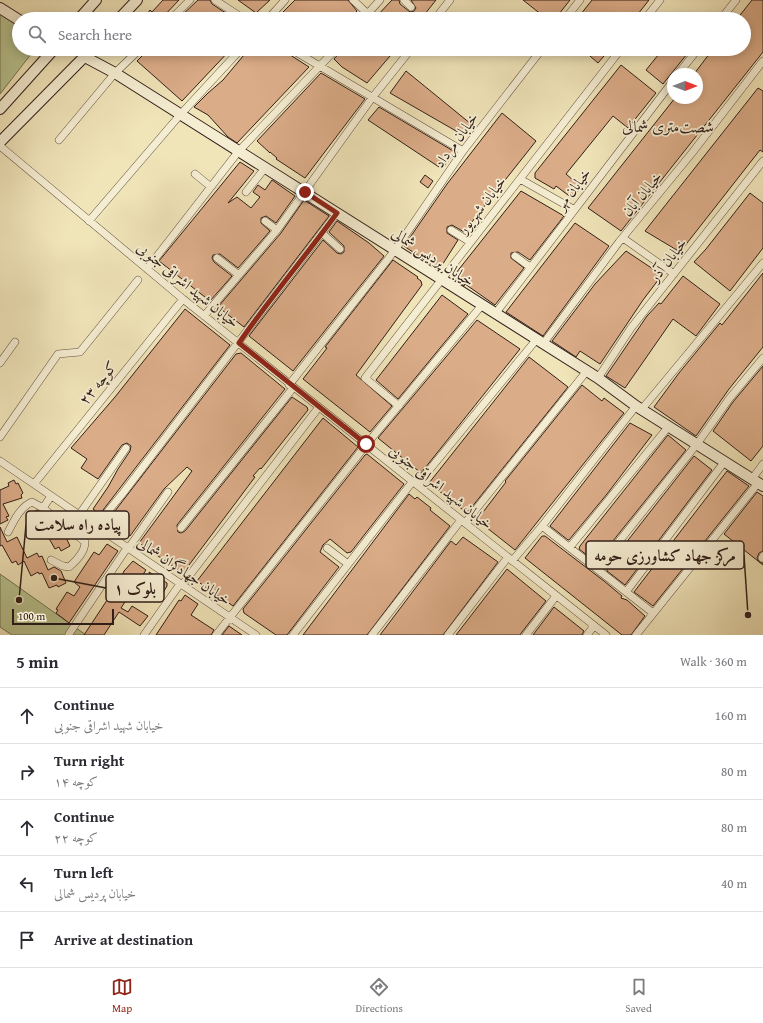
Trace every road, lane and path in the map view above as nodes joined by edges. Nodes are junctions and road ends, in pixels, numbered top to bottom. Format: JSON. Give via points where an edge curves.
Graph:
{"nodes":[{"id":1,"x":96,"y":0,"type":"edge"},
{"id":2,"x":137,"y":0,"type":"edge"},
{"id":3,"x":190,"y":0,"type":"edge"},
{"id":4,"x":215,"y":0,"type":"edge"},
{"id":5,"x":286,"y":0,"type":"edge"},
{"id":6,"x":353,"y":0,"type":"edge"},
{"id":7,"x":380,"y":0,"type":"edge"},
{"id":8,"x":404,"y":0,"type":"edge"},
{"id":9,"x":450,"y":0,"type":"edge"},
{"id":10,"x":580,"y":0,"type":"edge"},
{"id":11,"x":660,"y":0,"type":"edge"},
{"id":12,"x":736,"y":0,"type":"edge"},
{"id":13,"x":410,"y":7,"type":"dead end"},
{"id":14,"x":0,"y":8,"type":"edge"},
{"id":15,"x":85,"y":12,"type":"edge"},
{"id":16,"x":126,"y":12,"type":"edge"},
{"id":17,"x":178,"y":12,"type":"edge"},
{"id":18,"x":233,"y":12,"type":"edge"},
{"id":19,"x":275,"y":12,"type":"edge"},
{"id":20,"x":362,"y":12,"type":"edge"},
{"id":21,"x":369,"y":12,"type":"edge"},
{"id":22,"x":441,"y":12,"type":"edge"},
{"id":23,"x":571,"y":12,"type":"edge"},
{"id":24,"x":651,"y":12,"type":"edge"},
{"id":25,"x":727,"y":12,"type":"edge"},
{"id":26,"x":12,"y":16,"type":"edge"},
{"id":27,"x":48,"y":56,"type":"edge"},
{"id":28,"x":133,"y":56,"type":"edge"},
{"id":29,"x":235,"y":56,"type":"edge"},
{"id":30,"x":302,"y":56,"type":"edge"},
{"id":31,"x":330,"y":56,"type":"edge"},
{"id":32,"x":405,"y":56,"type":"edge"},
{"id":33,"x":537,"y":56,"type":"edge"},
{"id":34,"x":616,"y":56,"type":"edge"},
{"id":35,"x":692,"y":56,"type":"edge"},
{"id":36,"x":85,"y":57,"type":"joint"},
{"id":37,"x":763,"y":61,"type":"edge"},
{"id":38,"x":320,"y":67,"type":"junction"},
{"id":39,"x":683,"y":68,"type":"edge"},
{"id":40,"x":115,"y":74,"type":"junction"},
{"id":41,"x":667,"y":89,"type":"edge"},
{"id":42,"x":372,"y":98,"type":"junction"},
{"id":43,"x":0,"y":109,"type":"edge"},
{"id":44,"x":180,"y":115,"type":"junction"},
{"id":45,"x":59,"y":140,"type":"dead end"},
{"id":46,"x":0,"y":142,"type":"edge"},
{"id":47,"x":0,"y":146,"type":"edge"},
{"id":48,"x":463,"y":150,"type":"junction"},
{"id":49,"x":238,"y":152,"type":"junction"},
{"id":50,"x":763,"y":161,"type":"edge"},
{"id":51,"x":264,"y":168,"type":"junction"},
{"id":52,"x":195,"y":174,"type":"dead end"},
{"id":53,"x":520,"y":179,"type":"junction"},
{"id":54,"x":211,"y":187,"type":"junction"},
{"id":55,"x":246,"y":192,"type":"dead end"},
{"id":56,"x":305,"y":192,"type":"junction"},
{"id":57,"x":573,"y":209,"type":"junction"},
{"id":58,"x":337,"y":213,"type":"junction"},
{"id":59,"x":89,"y":221,"type":"junction"},
{"id":60,"x":265,"y":221,"type":"dead end"},
{"id":61,"x":277,"y":230,"type":"junction"},
{"id":62,"x":451,"y":230,"type":"dead end"},
{"id":63,"x":322,"y":233,"type":"junction"},
{"id":64,"x":623,"y":238,"type":"junction"},
{"id":65,"x":470,"y":242,"type":"junction"},
{"id":66,"x":340,"y":250,"type":"dead end"},
{"id":67,"x":395,"y":250,"type":"junction"},
{"id":68,"x":515,"y":256,"type":"dead end"},
{"id":69,"x":217,"y":258,"type":"dead end"},
{"id":70,"x":763,"y":263,"type":"edge"},
{"id":71,"x":530,"y":267,"type":"junction"},
{"id":72,"x":147,"y":269,"type":"junction"},
{"id":73,"x":674,"y":274,"type":"junction"},
{"id":74,"x":239,"y":275,"type":"junction"},
{"id":75,"x":138,"y":280,"type":"dead end"},
{"id":76,"x":440,"y":280,"type":"junction"},
{"id":77,"x":183,"y":299,"type":"junction"},
{"id":78,"x":482,"y":306,"type":"junction"},
{"id":79,"x":495,"y":314,"type":"junction"},
{"id":80,"x":204,"y":316,"type":"junction"},
{"id":81,"x":15,"y":342,"type":"dead end"},
{"id":82,"x":539,"y":342,"type":"junction"},
{"id":83,"x":239,"y":343,"type":"junction"},
{"id":84,"x":763,"y":358,"type":"edge"},
{"id":85,"x":0,"y":364,"type":"edge"},
{"id":86,"x":586,"y":372,"type":"junction"},
{"id":87,"x":598,"y":378,"type":"junction"},
{"id":88,"x":291,"y":386,"type":"junction"},
{"id":89,"x":399,"y":406,"type":"junction"},
{"id":90,"x":319,"y":407,"type":"junction"},
{"id":91,"x":639,"y":407,"type":"junction"},
{"id":92,"x":669,"y":426,"type":"junction"},
{"id":93,"x":0,"y":437,"type":"edge"},
{"id":94,"x":366,"y":444,"type":"junction"},
{"id":95,"x":697,"y":444,"type":"junction"},
{"id":96,"x":126,"y":448,"type":"dead end"},
{"id":97,"x":0,"y":461,"type":"edge"},
{"id":98,"x":724,"y":461,"type":"junction"},
{"id":99,"x":763,"y":464,"type":"edge"},
{"id":100,"x":415,"y":483,"type":"junction"},
{"id":101,"x":758,"y":483,"type":"edge"},
{"id":102,"x":34,"y":484,"type":"junction"},
{"id":103,"x":168,"y":492,"type":"dead end"},
{"id":104,"x":51,"y":496,"type":"junction"},
{"id":105,"x":43,"y":508,"type":"junction"},
{"id":106,"x":79,"y":515,"type":"junction"},
{"id":107,"x":463,"y":521,"type":"junction"},
{"id":108,"x":96,"y":526,"type":"junction"},
{"id":109,"x":542,"y":526,"type":"junction"},
{"id":110,"x":181,"y":528,"type":"dead end"},
{"id":111,"x":8,"y":532,"type":"dead end"},
{"id":112,"x":570,"y":547,"type":"junction"},
{"id":113,"x":327,"y":548,"type":"dead end"},
{"id":114,"x":128,"y":549,"type":"junction"},
{"id":115,"x":510,"y":559,"type":"junction"},
{"id":116,"x":51,"y":560,"type":"dead end"},
{"id":117,"x":348,"y":564,"type":"junction"},
{"id":118,"x":598,"y":569,"type":"junction"},
{"id":119,"x":181,"y":584,"type":"junction"},
{"id":120,"x":626,"y":592,"type":"junction"},
{"id":121,"x":556,"y":596,"type":"junction"},
{"id":122,"x":653,"y":613,"type":"junction"},
{"id":123,"x":228,"y":617,"type":"junction"},
{"id":124,"x":594,"y":626,"type":"junction"},
{"id":125,"x":69,"y":634,"type":"dead end"},
{"id":126,"x":144,"y":635,"type":"edge"},
{"id":127,"x":216,"y":635,"type":"edge"},
{"id":128,"x":256,"y":635,"type":"edge"},
{"id":129,"x":292,"y":635,"type":"edge"},
{"id":130,"x":372,"y":635,"type":"edge"},
{"id":131,"x":448,"y":635,"type":"edge"},
{"id":132,"x":526,"y":635,"type":"edge"},
{"id":133,"x":587,"y":635,"type":"edge"},
{"id":134,"x":606,"y":635,"type":"edge"},
{"id":135,"x":636,"y":635,"type":"edge"}],
"edges":[{"from":1,"to":15,"type":"street"},
{"from":2,"to":16,"type":"street"},
{"from":3,"to":17,"type":"street"},
{"from":4,"to":18,"type":"street"},
{"from":5,"to":19,"type":"street"},
{"from":6,"to":20,"type":"street"},
{"from":7,"to":21,"type":"street"},
{"from":8,"to":13,"type":"street"},
{"from":9,"to":22,"type":"street"},
{"from":10,"to":23,"type":"street"},
{"from":11,"to":24,"type":"street"},
{"from":12,"to":25,"type":"street"},
{"from":14,"to":26,"type":"street"},
{"from":27,"to":43,"type":"street"},
{"from":28,"to":40,"type":"street"},
{"from":29,"to":44,"type":"street"},
{"from":30,"to":38,"type":"street"},
{"from":31,"to":38,"type":"street"},
{"from":32,"to":42,"type":"street"},
{"from":33,"to":48,"type":"street","name":"خیابان مرداد"},
{"from":34,"to":53,"type":"street","name":"خیابان شهریور"},
{"from":35,"to":39,"type":"street"},
{"from":36,"to":40,"type":"street","name":"خیابان پردیس شمالی"},
{"from":36,"to":46,"type":"street"},
{"from":37,"to":64,"type":"street","name":"خیابان آبان","via":[[692,154]]},
{"from":38,"to":42,"type":"street"},
{"from":38,"to":49,"type":"street"},
{"from":40,"to":44,"type":"street","name":"خیابان پردیس شمالی"},
{"from":40,"to":45,"type":"street"},
{"from":41,"to":57,"type":"street","name":"خیابان مهر"},
{"from":42,"to":48,"type":"street"},
{"from":42,"to":56,"type":"street"},
{"from":44,"to":49,"type":"street","name":"خیابان پردیس شمالی"},
{"from":44,"to":59,"type":"street"},
{"from":47,"to":59,"type":"street","name":"خیابان شهید اشراقی جنوبی"},
{"from":48,"to":67,"type":"street","name":"خیابان مرداد"},
{"from":49,"to":51,"type":"street","name":"خیابان پردیس شمالی"},
{"from":49,"to":54,"type":"street"},
{"from":50,"to":73,"type":"street","name":"خیابان آذر"},
{"from":51,"to":55,"type":"street"},
{"from":51,"to":56,"type":"street","name":"خیابان پردیس شمالی"},
{"from":52,"to":54,"type":"street"},
{"from":53,"to":57,"type":"street"},
{"from":53,"to":65,"type":"street","name":"خیابان شهریور"},
{"from":54,"to":72,"type":"street"},
{"from":56,"to":58,"type":"street","name":"خیابان پردیس شمالی"},
{"from":56,"to":61,"type":"street"},
{"from":57,"to":71,"type":"street","name":"خیابان مهر"},
{"from":58,"to":63,"type":"street"},
{"from":58,"to":67,"type":"street","name":"خیابان پردیس شمالی"},
{"from":59,"to":72,"type":"street","name":"خیابان شهید اشراقی جنوبی"},
{"from":60,"to":61,"type":"street"},
{"from":61,"to":74,"type":"street"},
{"from":62,"to":65,"type":"street"},
{"from":63,"to":66,"type":"street"},
{"from":63,"to":83,"type":"street"},
{"from":64,"to":73,"type":"street"},
{"from":64,"to":82,"type":"street","name":"خیابان آبان"},
{"from":65,"to":76,"type":"street","name":"خیابان شهریور"},
{"from":67,"to":76,"type":"street","name":"خیابان پردیس شمالی"},
{"from":67,"to":88,"type":"street","name":"خیابان مرداد"},
{"from":68,"to":71,"type":"street"},
{"from":69,"to":74,"type":"street"},
{"from":70,"to":91,"type":"street"},
{"from":71,"to":79,"type":"street","name":"خیابان مهر"},
{"from":72,"to":77,"type":"street","name":"خیابان شهید اشراقی جنوبی"},
{"from":73,"to":87,"type":"street","name":"خیابان آذر","via":[[631,328]]},
{"from":74,"to":80,"type":"street"},
{"from":75,"to":93,"type":"street","via":[[80,352],[58,354]]},
{"from":76,"to":78,"type":"street","name":"خیابان پردیس شمالی"},
{"from":76,"to":89,"type":"street","name":"خیابان شهریور","via":[[365,378]]},
{"from":77,"to":80,"type":"street","name":"خیابان شهید اشراقی جنوبی"},
{"from":77,"to":102,"type":"street","name":"کوچه ۲۳"},
{"from":78,"to":79,"type":"street","name":"خیابان پردیس شمالی"},
{"from":78,"to":89,"type":"street"},
{"from":79,"to":82,"type":"street","name":"خیابان پردیس شمالی"},
{"from":80,"to":83,"type":"street","name":"خیابان شهید اشراقی جنوبی"},
{"from":81,"to":85,"type":"street"},
{"from":82,"to":86,"type":"street","name":"خیابان پردیس شمالی"},
{"from":82,"to":100,"type":"street","name":"خیابان آبان"},
{"from":83,"to":88,"type":"street","name":"خیابان شهید اشراقی جنوبی"},
{"from":83,"to":108,"type":"street"},
{"from":84,"to":95,"type":"street","via":[[729,399]]},
{"from":86,"to":87,"type":"street","name":"خیابان پردیس شمالی"},
{"from":86,"to":107,"type":"street"},
{"from":87,"to":91,"type":"street","name":"خیابان پردیس شمالی"},
{"from":88,"to":90,"type":"street","name":"خیابان شهید اشراقی جنوبی"},
{"from":88,"to":110,"type":"street","name":"خیابان مرداد"},
{"from":89,"to":94,"type":"street"},
{"from":90,"to":94,"type":"street","name":"خیابان شهید اشراقی جنوبی"},
{"from":90,"to":119,"type":"street"},
{"from":91,"to":92,"type":"street","name":"خیابان پردیس شمالی"},
{"from":91,"to":109,"type":"street"},
{"from":92,"to":95,"type":"street","name":"خیابان پردیس شمالی"},
{"from":92,"to":112,"type":"street"},
{"from":94,"to":100,"type":"street","name":"خیابان شهید اشراقی جنوبی"},
{"from":94,"to":123,"type":"street"},
{"from":95,"to":98,"type":"street","name":"خیابان پردیس شمالی"},
{"from":95,"to":118,"type":"street"},
{"from":96,"to":106,"type":"street"},
{"from":97,"to":102,"type":"street","name":"خیابان جهادگران شمالی"},
{"from":98,"to":101,"type":"street","name":"خیابان پردیس شمالی"},
{"from":98,"to":120,"type":"street"},
{"from":99,"to":101,"type":"street"},
{"from":100,"to":107,"type":"street","name":"خیابان شهید اشراقی جنوبی"},
{"from":100,"to":117,"type":"street","name":"خیابان آبان"},
{"from":101,"to":122,"type":"street"},
{"from":102,"to":104,"type":"street","name":"خیابان جهادگران شمالی"},
{"from":103,"to":114,"type":"street"},
{"from":104,"to":105,"type":"street"},
{"from":104,"to":106,"type":"street","name":"خیابان جهادگران شمالی"},
{"from":105,"to":111,"type":"street","via":[[32,502],[26,504]]},
{"from":105,"to":116,"type":"street","via":[[85,542],[79,559],[70,567]]},
{"from":106,"to":108,"type":"street","name":"خیابان جهادگران شمالی"},
{"from":107,"to":115,"type":"street","name":"خیابان شهید اشراقی جنوبی"},
{"from":107,"to":130,"type":"street"},
{"from":108,"to":114,"type":"street","name":"خیابان جهادگران شمالی"},
{"from":109,"to":112,"type":"street"},
{"from":109,"to":115,"type":"street"},
{"from":112,"to":118,"type":"street"},
{"from":113,"to":117,"type":"street"},
{"from":114,"to":119,"type":"street","name":"خیابان جهادگران شمالی"},
{"from":114,"to":125,"type":"street"},
{"from":115,"to":121,"type":"street","name":"خیابان شهید اشراقی جنوبی"},
{"from":115,"to":131,"type":"street"},
{"from":117,"to":129,"type":"street","name":"خیابان آبان"},
{"from":118,"to":120,"type":"street"},
{"from":119,"to":123,"type":"street","name":"خیابان جهادگران شمالی"},
{"from":119,"to":126,"type":"street"},
{"from":120,"to":122,"type":"street"},
{"from":121,"to":124,"type":"street","name":"خیابان شهید اشراقی جنوبی"},
{"from":121,"to":132,"type":"street"},
{"from":122,"to":135,"type":"street"},
{"from":123,"to":127,"type":"street"},
{"from":123,"to":128,"type":"street","name":"خیابان جهادگران شمالی"},
{"from":124,"to":133,"type":"street"},
{"from":124,"to":134,"type":"street","name":"خیابان شهید اشراقی جنوبی"}]}
